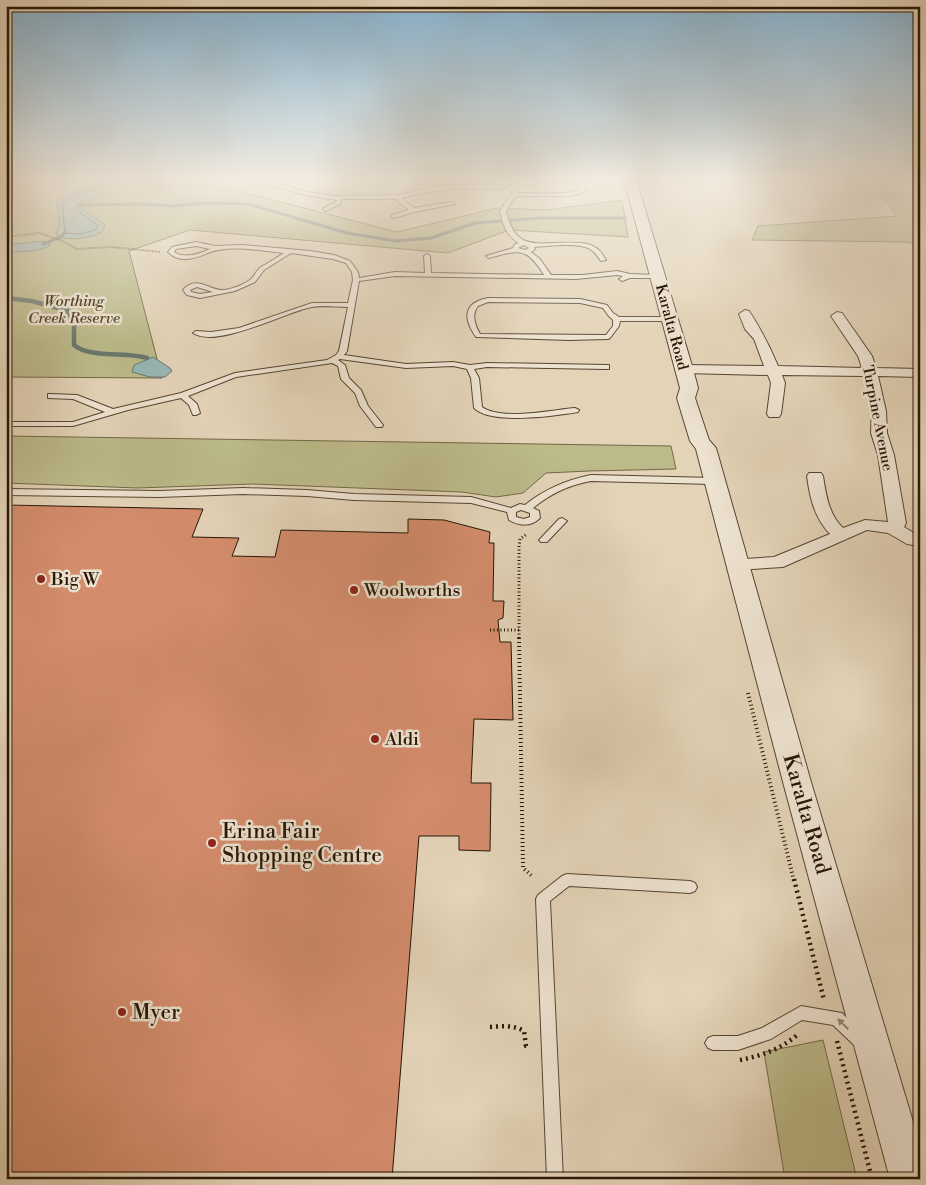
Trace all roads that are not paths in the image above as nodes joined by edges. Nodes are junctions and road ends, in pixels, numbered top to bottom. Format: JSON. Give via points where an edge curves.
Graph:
{"nodes":[{"id":1,"x":511,"y":234,"type":"edge"},
{"id":2,"x":646,"y":234,"type":"edge"},
{"id":3,"x":522,"y":244,"type":"junction"},
{"id":4,"x":215,"y":248,"type":"junction"},
{"id":5,"x":529,"y":248,"type":"junction"},
{"id":6,"x":515,"y":249,"type":"junction"},
{"id":7,"x":289,"y":252,"type":"junction"},
{"id":8,"x":427,"y":256,"type":"dead end"},
{"id":9,"x":489,"y":256,"type":"dead end"},
{"id":10,"x":603,"y":260,"type":"dead end"},
{"id":11,"x":428,"y":275,"type":"junction"},
{"id":12,"x":549,"y":277,"type":"junction"},
{"id":13,"x":658,"y":277,"type":"junction"},
{"id":14,"x":356,"y":280,"type":"junction"},
{"id":15,"x":219,"y":292,"type":"dead end"},
{"id":16,"x":351,"y":305,"type":"junction"},
{"id":17,"x":744,"y":314,"type":"dead end"},
{"id":18,"x":837,"y":316,"type":"dead end"},
{"id":19,"x":617,"y":319,"type":"junction"},
{"id":20,"x":670,"y":319,"type":"junction"},
{"id":21,"x":196,"y":333,"type":"dead end"},
{"id":22,"x":338,"y":361,"type":"junction"},
{"id":23,"x":470,"y":367,"type":"junction"},
{"id":24,"x":606,"y":367,"type":"dead end"},
{"id":25,"x":920,"y":373,"type":"edge"},
{"id":26,"x":775,"y":375,"type":"junction"},
{"id":27,"x":872,"y":376,"type":"junction"},
{"id":28,"x":686,"y":379,"type":"junction"},
{"id":29,"x":920,"y":381,"type":"edge"},
{"id":30,"x":183,"y":395,"type":"junction"},
{"id":31,"x":51,"y":396,"type":"dead end"},
{"id":32,"x":576,"y":410,"type":"dead end"},
{"id":33,"x":113,"y":412,"type":"junction"},
{"id":34,"x":196,"y":413,"type":"dead end"},
{"id":35,"x":774,"y":414,"type":"dead end"},
{"id":36,"x":6,"y":424,"type":"edge"},
{"id":37,"x":379,"y":425,"type":"dead end"},
{"id":38,"x":815,"y":476,"type":"dead end"},
{"id":39,"x":714,"y":481,"type":"junction"},
{"id":40,"x":6,"y":492,"type":"edge"},
{"id":41,"x":527,"y":508,"type":"junction"},
{"id":42,"x":512,"y":511,"type":"junction"},
{"id":43,"x":562,"y":521,"type":"dead end"},
{"id":44,"x":894,"y":529,"type":"junction"},
{"id":45,"x":841,"y":535,"type":"junction"},
{"id":46,"x":544,"y":540,"type":"dead end"},
{"id":47,"x":913,"y":540,"type":"dead end"},
{"id":48,"x":738,"y":564,"type":"junction"},
{"id":49,"x":690,"y":887,"type":"dead end"},
{"id":50,"x":713,"y":1043,"type":"dead end"},
{"id":51,"x":876,"y":1059,"type":"junction"},
{"id":52,"x":555,"y":1179,"type":"edge"},
{"id":53,"x":910,"y":1179,"type":"edge"}],
"edges":[{"from":1,"to":3,"type":"lane"},
{"from":2,"to":13,"type":"street","name":"Karalta Road"},
{"from":3,"to":5,"type":"lane"},
{"from":3,"to":6,"type":"lane"},
{"from":4,"to":4,"type":"lane","via":[[189,256],[176,256],[170,252],[187,245],[204,244]]},
{"from":4,"to":7,"type":"lane"},
{"from":5,"to":6,"type":"lane","via":[[520,252]]},
{"from":5,"to":10,"type":"lane","via":[[556,244],[590,247]]},
{"from":5,"to":12,"type":"lane"},
{"from":6,"to":9,"type":"lane"},
{"from":7,"to":14,"type":"lane","via":[[342,259],[352,266]]},
{"from":7,"to":15,"type":"lane","via":[[262,269],[253,281]]},
{"from":8,"to":11,"type":"lane"},
{"from":11,"to":12,"type":"lane"},
{"from":11,"to":14,"type":"lane","via":[[387,274]]},
{"from":12,"to":13,"type":"lane"},
{"from":13,"to":20,"type":"street","name":"Karalta Road"},
{"from":14,"to":16,"type":"lane"},
{"from":16,"to":21,"type":"lane","via":[[313,305],[248,329]]},
{"from":16,"to":22,"type":"lane","via":[[343,351]]},
{"from":17,"to":26,"type":"street","via":[[760,338]]},
{"from":18,"to":27,"type":"street","name":"Turpine Avenue","via":[[865,356]]},
{"from":19,"to":19,"type":"lane","via":[[612,333],[603,338],[478,336],[472,324],[472,308],[482,301],[586,302],[605,306]]},
{"from":19,"to":20,"type":"lane"},
{"from":20,"to":28,"type":"street","name":"Karalta Road"},
{"from":22,"to":23,"type":"lane"},
{"from":22,"to":30,"type":"lane","via":[[235,375]]},
{"from":22,"to":37,"type":"lane","via":[[345,379],[358,392]]},
{"from":23,"to":24,"type":"lane"},
{"from":23,"to":32,"type":"lane","via":[[475,378],[478,408],[484,413],[504,416]]},
{"from":25,"to":27,"type":"street"},
{"from":26,"to":27,"type":"street"},
{"from":26,"to":28,"type":"street"},
{"from":26,"to":35,"type":"street","via":[[778,383]]},
{"from":27,"to":29,"type":"street"},
{"from":27,"to":44,"type":"street","name":"Turpine Avenue","via":[[879,412],[879,433],[886,454],[897,523]]},
{"from":28,"to":39,"type":"street","name":"Karalta Road","via":[[686,398],[700,441],[706,448]]},
{"from":30,"to":33,"type":"lane"},
{"from":30,"to":34,"type":"lane","via":[[193,404]]},
{"from":31,"to":33,"type":"lane","via":[[74,397]]},
{"from":33,"to":36,"type":"lane","via":[[73,424]]},
{"from":38,"to":45,"type":"street","via":[[817,495],[825,517]]},
{"from":39,"to":41,"type":"lane","via":[[591,478],[551,490]]},
{"from":39,"to":48,"type":"street","name":"Karalta Road"},
{"from":40,"to":42,"type":"lane","via":[[307,493],[470,500]]},
{"from":41,"to":42,"type":"lane"},
{"from":41,"to":42,"type":"lane","via":[[536,515],[527,522],[515,520],[511,516]]},
{"from":43,"to":46,"type":"lane"},
{"from":44,"to":45,"type":"street","via":[[865,526]]},
{"from":44,"to":47,"type":"street"},
{"from":45,"to":48,"type":"street","via":[[777,563]]},
{"from":48,"to":51,"type":"street","name":"Karalta Road"},
{"from":49,"to":52,"type":"lane","via":[[567,880],[543,899]]},
{"from":51,"to":50,"type":"lane","one_way":true,"via":[[837,1018],[801,1013],[766,1034],[738,1043]]},
{"from":51,"to":53,"type":"street","name":"Karalta Road"}]}
